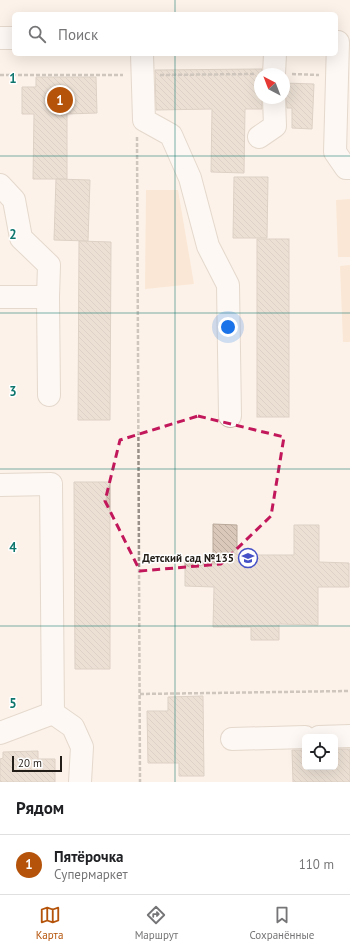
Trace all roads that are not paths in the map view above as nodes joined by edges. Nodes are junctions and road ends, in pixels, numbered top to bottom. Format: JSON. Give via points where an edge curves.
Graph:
{"nodes":[{"id":1,"x":0,"y":38,"type":"edge"},
{"id":2,"x":12,"y":38,"type":"edge"},
{"id":3,"x":341,"y":43,"type":"edge"},
{"id":4,"x":142,"y":56,"type":"edge"},
{"id":5,"x":274,"y":56,"type":"edge"},
{"id":6,"x":274,"y":68,"type":"edge"},
{"id":7,"x":274,"y":104,"type":"edge"},
{"id":8,"x":259,"y":137,"type":"dead end"},
{"id":9,"x":350,"y":168,"type":"edge"},
{"id":10,"x":0,"y":185,"type":"edge"},
{"id":11,"x":48,"y":296,"type":"junction"},
{"id":12,"x":0,"y":297,"type":"edge"},
{"id":13,"x":50,"y":395,"type":"dead end"},
{"id":14,"x":230,"y":416,"type":"dead end"},
{"id":15,"x":0,"y":485,"type":"edge"},
{"id":16,"x":53,"y":713,"type":"junction"},
{"id":17,"x":0,"y":733,"type":"edge"},
{"id":18,"x":338,"y":736,"type":"edge"},
{"id":19,"x":350,"y":736,"type":"edge"},
{"id":20,"x":302,"y":737,"type":"edge"},
{"id":21,"x":232,"y":739,"type":"dead end"},
{"id":22,"x":80,"y":782,"type":"edge"}],
"edges":[{"from":1,"to":2,"type":"street"},
{"from":3,"to":9,"type":"street","via":[[335,152],[346,168]]},
{"from":4,"to":14,"type":"street","via":[[144,120],[171,135],[190,178],[208,246],[228,285]]},
{"from":5,"to":6,"type":"street"},
{"from":7,"to":8,"type":"street","via":[[275,126]]},
{"from":10,"to":11,"type":"street","via":[[14,200],[21,238],[49,264]]},
{"from":11,"to":12,"type":"street"},
{"from":11,"to":13,"type":"street"},
{"from":15,"to":16,"type":"street","via":[[51,484]]},
{"from":16,"to":17,"type":"street"},
{"from":16,"to":22,"type":"street","via":[[73,727],[82,747]]},
{"from":18,"to":19,"type":"street"},
{"from":20,"to":21,"type":"street"}]}
